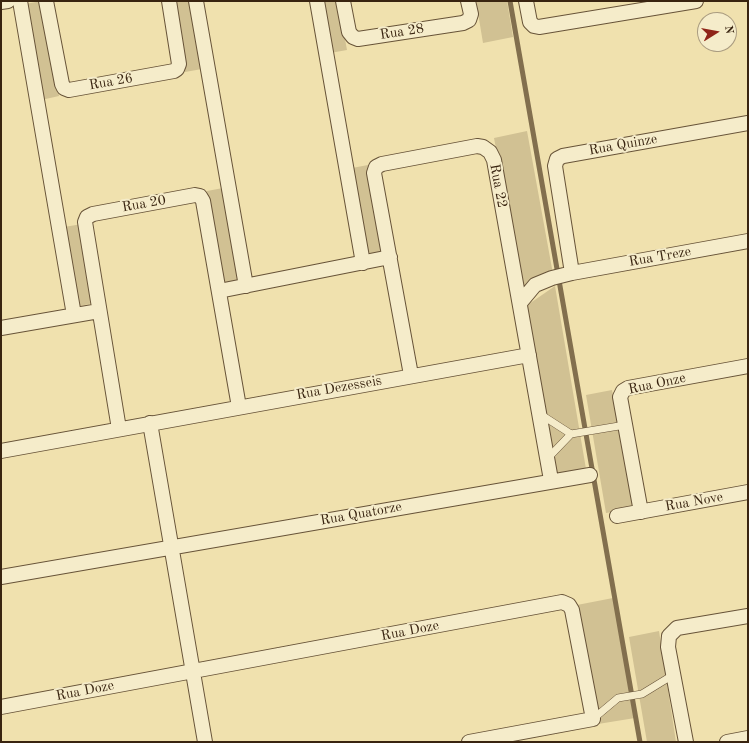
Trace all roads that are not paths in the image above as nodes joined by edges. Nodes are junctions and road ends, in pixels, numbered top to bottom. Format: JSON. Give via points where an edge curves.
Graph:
{"nodes":[{"id":1,"x":8,"y":1,"type":"edge"},
{"id":2,"x":20,"y":1,"type":"edge"},
{"id":3,"x":46,"y":1,"type":"edge"},
{"id":4,"x":169,"y":1,"type":"edge"},
{"id":5,"x":196,"y":1,"type":"edge"},
{"id":6,"x":318,"y":1,"type":"edge"},
{"id":7,"x":343,"y":1,"type":"edge"},
{"id":8,"x":468,"y":1,"type":"edge"},
{"id":9,"x":526,"y":1,"type":"edge"},
{"id":10,"x":696,"y":1,"type":"edge"},
{"id":11,"x":1,"y":2,"type":"edge"},
{"id":12,"x":748,"y":122,"type":"edge"},
{"id":13,"x":748,"y":241,"type":"edge"},
{"id":14,"x":390,"y":257,"type":"junction"},
{"id":15,"x":363,"y":263,"type":"junction"},
{"id":16,"x":563,"y":275,"type":"junction"},
{"id":17,"x":246,"y":286,"type":"junction"},
{"id":18,"x":219,"y":291,"type":"junction"},
{"id":19,"x":520,"y":303,"type":"junction"},
{"id":20,"x":99,"y":311,"type":"junction"},
{"id":21,"x":74,"y":315,"type":"junction"},
{"id":22,"x":6,"y":327,"type":"edge"},
{"id":23,"x":529,"y":356,"type":"junction"},
{"id":24,"x":748,"y":366,"type":"edge"},
{"id":25,"x":411,"y":376,"type":"junction"},
{"id":26,"x":238,"y":407,"type":"junction"},
{"id":27,"x":539,"y":414,"type":"junction"},
{"id":28,"x":150,"y":423,"type":"junction"},
{"id":29,"x":625,"y":425,"type":"junction"},
{"id":30,"x":119,"y":429,"type":"junction"},
{"id":31,"x":574,"y":433,"type":"junction"},
{"id":32,"x":1,"y":451,"type":"edge"},
{"id":33,"x":547,"y":459,"type":"junction"},
{"id":34,"x":590,"y":475,"type":"dead end"},
{"id":35,"x":551,"y":480,"type":"junction"},
{"id":36,"x":748,"y":492,"type":"edge"},
{"id":37,"x":641,"y":512,"type":"junction"},
{"id":38,"x":617,"y":516,"type":"dead end"},
{"id":39,"x":172,"y":547,"type":"junction"},
{"id":40,"x":1,"y":577,"type":"edge"},
{"id":41,"x":748,"y":616,"type":"edge"},
{"id":42,"x":193,"y":671,"type":"junction"},
{"id":43,"x":674,"y":675,"type":"junction"},
{"id":44,"x":1,"y":707,"type":"edge"},
{"id":45,"x":593,"y":719,"type":"junction"},
{"id":46,"x":205,"y":736,"type":"edge"},
{"id":47,"x":748,"y":738,"type":"edge"},
{"id":48,"x":470,"y":742,"type":"edge"},
{"id":49,"x":686,"y":742,"type":"edge"},
{"id":50,"x":727,"y":742,"type":"edge"}],
"edges":[{"from":1,"to":11,"type":"street"},
{"from":2,"to":21,"type":"street"},
{"from":3,"to":4,"type":"street","name":"Rua 26","via":[[62,84],[69,90],[174,72],[179,64]]},
{"from":5,"to":17,"type":"street"},
{"from":6,"to":15,"type":"street"},
{"from":7,"to":8,"type":"street","name":"Rua 28","via":[[349,32],[352,37],[358,39],[463,23],[469,20],[471,14]]},
{"from":9,"to":10,"type":"street","via":[[530,22],[539,27]]},
{"from":12,"to":16,"type":"street","name":"Rua Quinze","via":[[557,159],[554,166],[563,217]]},
{"from":13,"to":16,"type":"street","name":"Rua Treze"},
{"from":14,"to":15,"type":"street"},
{"from":14,"to":19,"type":"street","name":"Rua 22","via":[[374,173],[376,167],[483,147],[490,152],[494,160]]},
{"from":14,"to":25,"type":"street","name":"Rua 22"},
{"from":15,"to":17,"type":"street"},
{"from":16,"to":19,"type":"street","name":"Rua Treze","via":[[535,285]]},
{"from":17,"to":18,"type":"street"},
{"from":18,"to":20,"type":"street","name":"Rua 20","via":[[203,201],[200,196],[195,195],[87,217],[85,222]]},
{"from":18,"to":26,"type":"street","name":"Rua 20"},
{"from":19,"to":23,"type":"street","name":"Rua 22"},
{"from":20,"to":21,"type":"street"},
{"from":20,"to":30,"type":"street","name":"Rua 20"},
{"from":21,"to":22,"type":"street"},
{"from":23,"to":25,"type":"street","name":"Rua Dezesseis"},
{"from":23,"to":27,"type":"street"},
{"from":24,"to":29,"type":"street","name":"Rua Onze","via":[[628,388],[620,397]]},
{"from":25,"to":26,"type":"street","name":"Rua Dezesseis"},
{"from":26,"to":28,"type":"street","name":"Rua Dezesseis"},
{"from":27,"to":31,"type":"lane"},
{"from":27,"to":33,"type":"street"},
{"from":28,"to":30,"type":"street","name":"Rua Dezesseis"},
{"from":28,"to":39,"type":"street"},
{"from":29,"to":31,"type":"lane"},
{"from":29,"to":37,"type":"street","name":"Rua Onze"},
{"from":30,"to":32,"type":"street","name":"Rua Dezesseis"},
{"from":31,"to":33,"type":"lane"},
{"from":33,"to":35,"type":"street"},
{"from":34,"to":35,"type":"street","name":"Rua Quatorze"},
{"from":35,"to":39,"type":"street","name":"Rua Quatorze"},
{"from":36,"to":37,"type":"street","name":"Rua Nove"},
{"from":37,"to":38,"type":"street","name":"Rua Nove"},
{"from":39,"to":40,"type":"street","name":"Rua Quatorze"},
{"from":39,"to":42,"type":"street"},
{"from":41,"to":43,"type":"street","via":[[677,628],[669,636],[668,647]]},
{"from":42,"to":44,"type":"street","name":"Rua Doze"},
{"from":42,"to":45,"type":"street","name":"Rua Doze","via":[[562,602],[569,605],[572,610]]},
{"from":42,"to":46,"type":"street"},
{"from":43,"to":45,"type":"lane","via":[[642,694],[618,698]]},
{"from":43,"to":49,"type":"street"},
{"from":45,"to":48,"type":"street"},
{"from":47,"to":50,"type":"street"}]}
